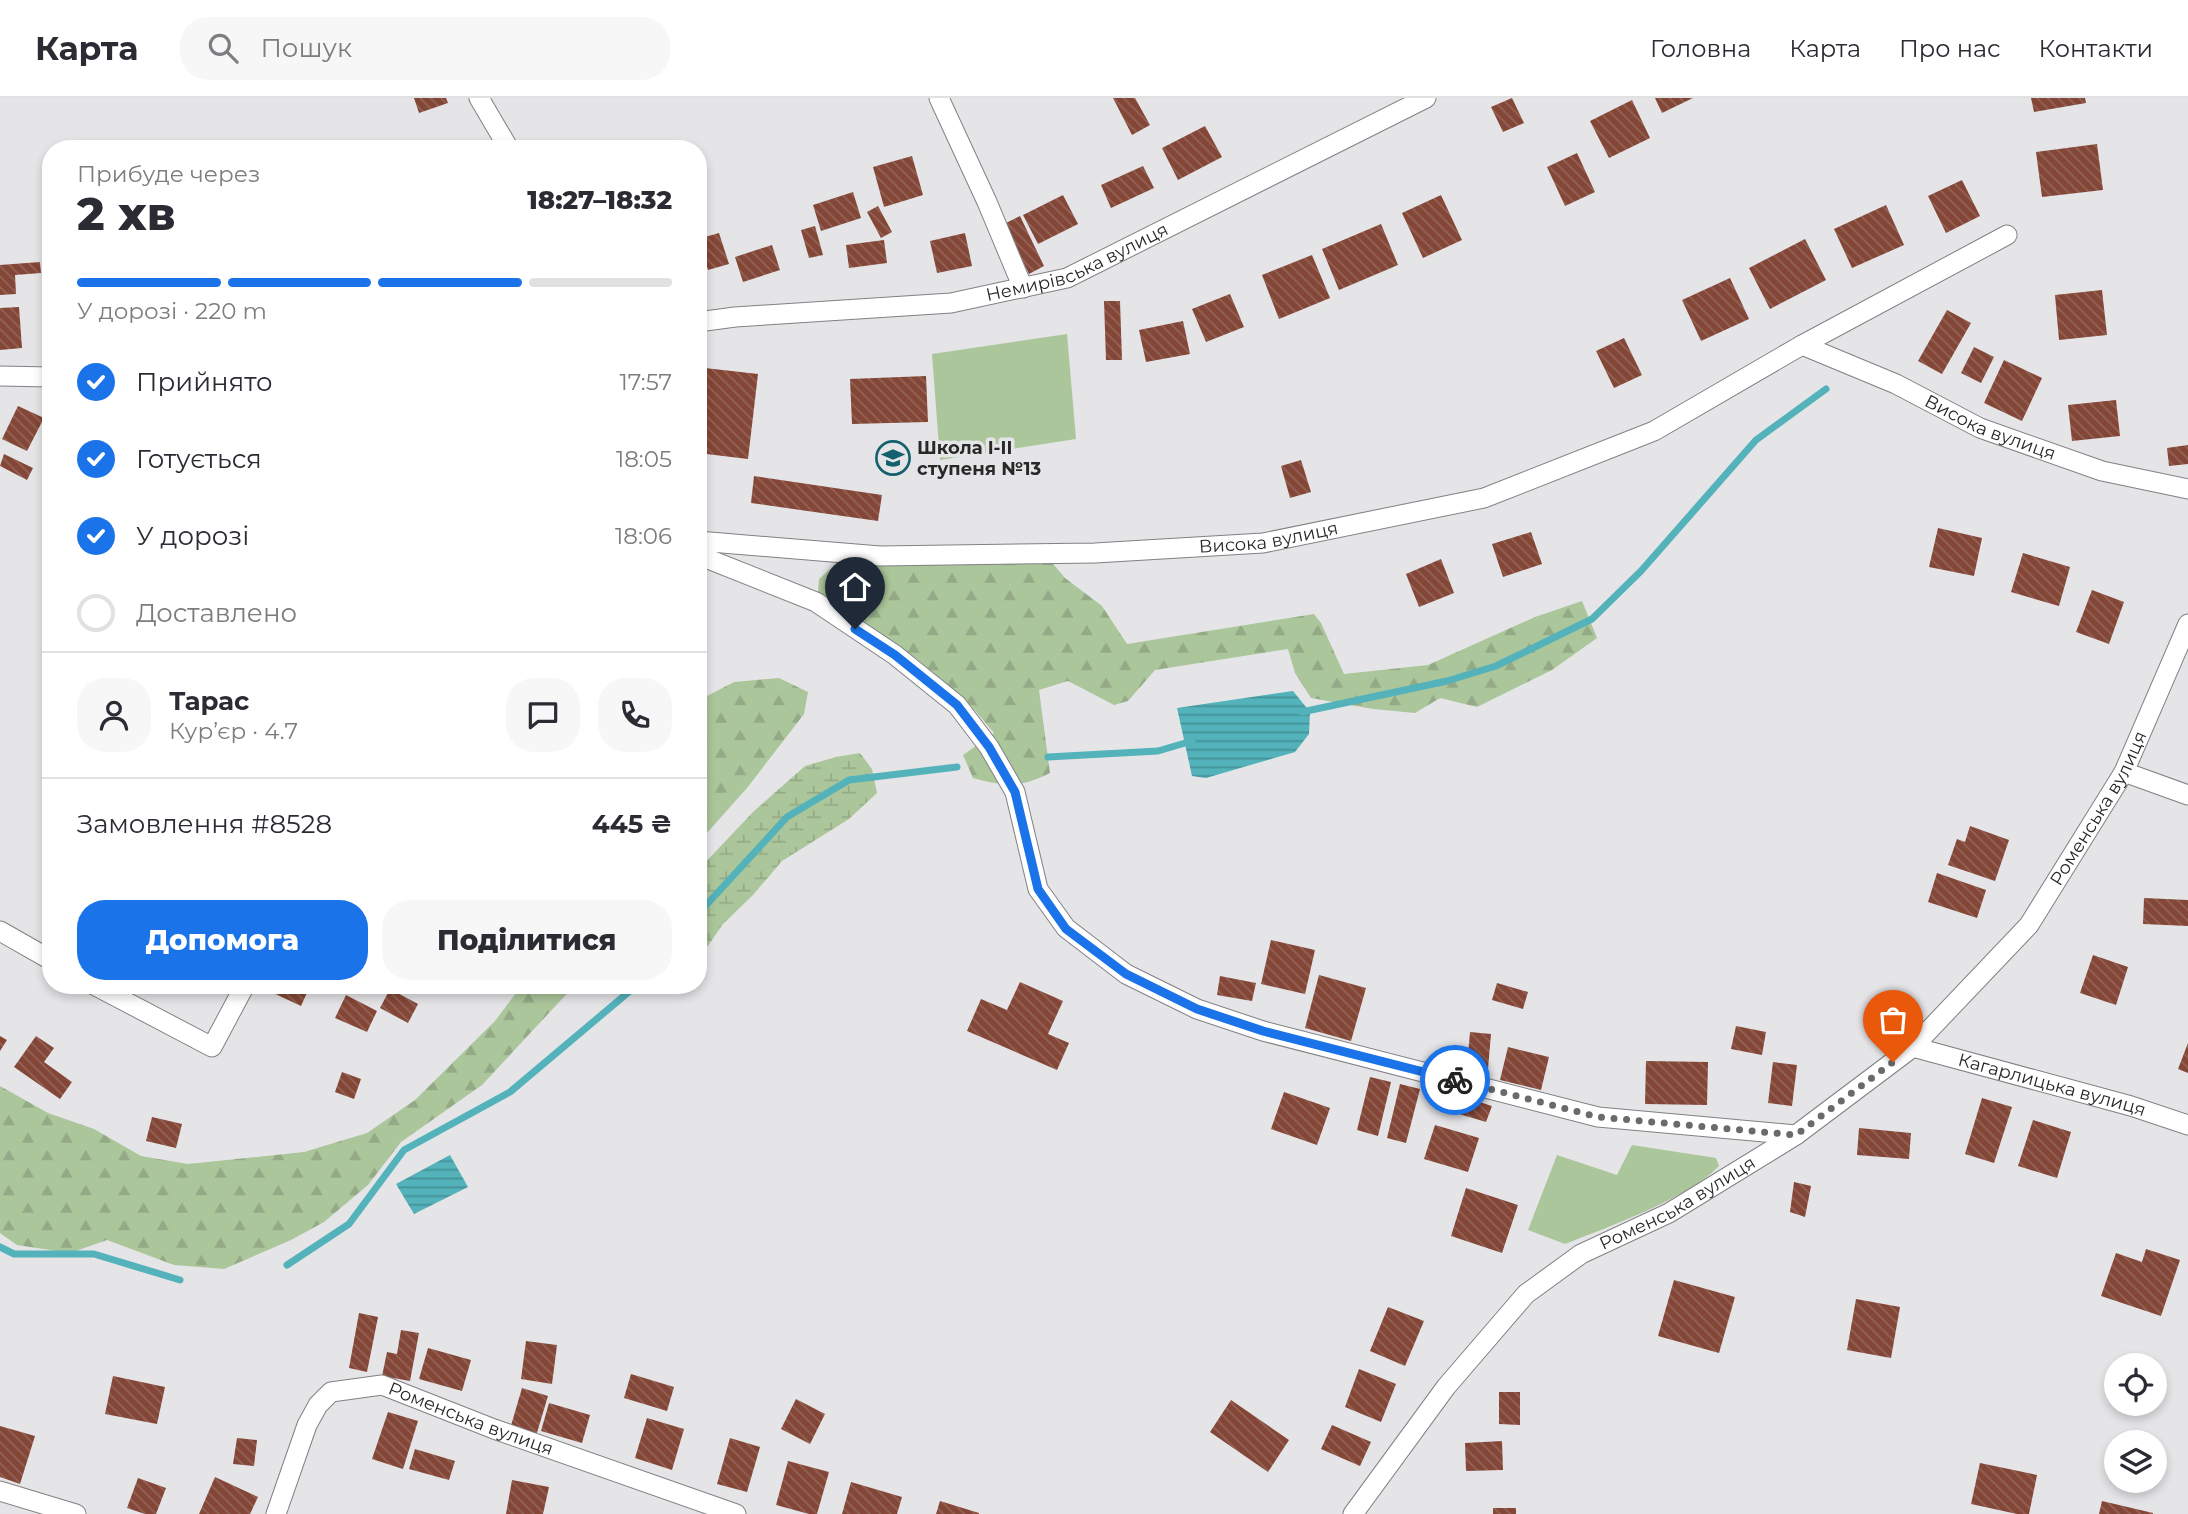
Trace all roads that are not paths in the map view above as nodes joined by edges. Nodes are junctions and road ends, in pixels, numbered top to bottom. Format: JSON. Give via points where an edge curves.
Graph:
{"nodes":[{"id":1,"x":479,"y":98,"type":"edge"},
{"id":2,"x":939,"y":98,"type":"edge"},
{"id":3,"x":1426,"y":98,"type":"edge"},
{"id":4,"x":504,"y":140,"type":"edge"},
{"id":5,"x":2007,"y":235,"type":"dead end"},
{"id":6,"x":1023,"y":288,"type":"junction"},
{"id":7,"x":707,"y":321,"type":"edge"},
{"id":8,"x":1802,"y":345,"type":"junction"},
{"id":9,"x":0,"y":376,"type":"edge"},
{"id":10,"x":42,"y":377,"type":"edge"},
{"id":11,"x":2188,"y":489,"type":"edge"},
{"id":12,"x":707,"y":542,"type":"edge"},
{"id":13,"x":707,"y":559,"type":"edge"},
{"id":14,"x":2188,"y":624,"type":"edge"},
{"id":15,"x":2124,"y":772,"type":"junction"},
{"id":16,"x":2188,"y":795,"type":"edge"},
{"id":17,"x":0,"y":931,"type":"edge"},
{"id":18,"x":42,"y":955,"type":"edge"},
{"id":19,"x":111,"y":994,"type":"edge"},
{"id":20,"x":240,"y":994,"type":"edge"},
{"id":21,"x":1913,"y":1047,"type":"junction"},
{"id":22,"x":2188,"y":1125,"type":"edge"},
{"id":23,"x":1796,"y":1135,"type":"junction"},
{"id":24,"x":0,"y":1491,"type":"edge"},
{"id":25,"x":76,"y":1514,"type":"edge"},
{"id":26,"x":276,"y":1514,"type":"edge"},
{"id":27,"x":736,"y":1514,"type":"edge"},
{"id":28,"x":1353,"y":1514,"type":"edge"}],
"edges":[{"from":1,"to":4,"type":"street"},
{"from":2,"to":6,"type":"street"},
{"from":3,"to":6,"type":"street","name":"Немирівська вулиця","via":[[1067,278]]},
{"from":5,"to":8,"type":"street","name":"Висока вулиця"},
{"from":6,"to":7,"type":"street","name":"Немирівська вулиця","via":[[951,303]]},
{"from":8,"to":11,"type":"street","name":"Висока вулиця","via":[[1896,384],[1980,428],[2102,471]]},
{"from":8,"to":12,"type":"street","name":"Висока вулиця","via":[[1654,431],[1484,498],[1263,543],[1095,553],[880,556]]},
{"from":9,"to":10,"type":"street"},
{"from":13,"to":23,"type":"street","via":[[816,603],[895,655],[957,705],[1015,792],[1038,889],[1066,929],[1126,974],[1197,1009],[1263,1031],[1598,1117]]},
{"from":14,"to":15,"type":"street","name":"Роменська вулиця"},
{"from":15,"to":16,"type":"street"},
{"from":15,"to":21,"type":"street","name":"Роменська вулиця","via":[[2029,925]]},
{"from":17,"to":18,"type":"street"},
{"from":19,"to":20,"type":"street","via":[[212,1047]]},
{"from":21,"to":22,"type":"street","name":"Кагарлицька вулиця"},
{"from":21,"to":23,"type":"street","name":"Роменська вулиця"},
{"from":23,"to":28,"type":"street","name":"Роменська вулиця","via":[[1668,1213],[1581,1254],[1526,1294],[1446,1387]]},
{"from":24,"to":25,"type":"street"},
{"from":26,"to":27,"type":"street","name":"Роменська вулиця","via":[[318,1405],[331,1392],[382,1385],[506,1434]]}]}
